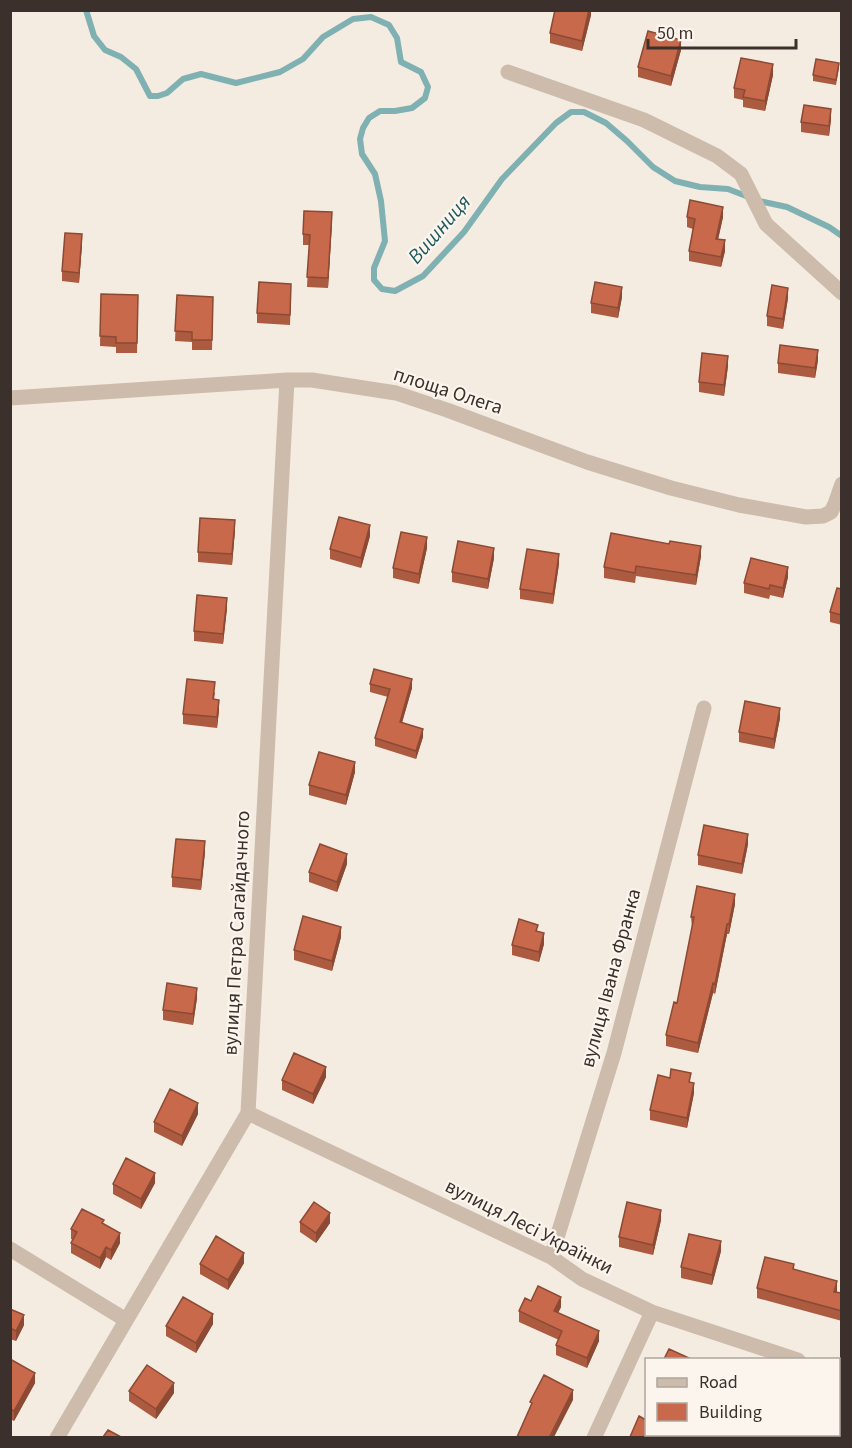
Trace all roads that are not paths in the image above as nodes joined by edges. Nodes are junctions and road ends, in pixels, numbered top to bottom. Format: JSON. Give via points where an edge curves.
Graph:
{"nodes":[{"id":1,"x":508,"y":72,"type":"dead end"},
{"id":2,"x":842,"y":293,"type":"edge"},
{"id":3,"x":287,"y":380,"type":"junction"},
{"id":4,"x":10,"y":398,"type":"edge"},
{"id":5,"x":842,"y":484,"type":"edge"},
{"id":6,"x":705,"y":708,"type":"dead end"},
{"id":7,"x":248,"y":1113,"type":"junction"},
{"id":8,"x":10,"y":1250,"type":"edge"},
{"id":9,"x":551,"y":1257,"type":"junction"},
{"id":10,"x":652,"y":1312,"type":"junction"},
{"id":11,"x":126,"y":1320,"type":"junction"},
{"id":12,"x":795,"y":1358,"type":"edge"},
{"id":13,"x":57,"y":1437,"type":"edge"},
{"id":14,"x":594,"y":1437,"type":"edge"}],
"edges":[{"from":1,"to":2,"type":"street","via":[[644,120],[717,156],[741,174],[766,224]]},
{"from":3,"to":4,"type":"street","name":"площа Олега"},
{"from":3,"to":5,"type":"street","name":"площа Олега","via":[[396,393],[587,462],[740,505],[806,517],[823,516],[831,512]]},
{"from":3,"to":7,"type":"street","name":"вулиця Петра Сагайдачного"},
{"from":6,"to":9,"type":"street","name":"вулиця Івана Франка","via":[[614,1053]]},
{"from":7,"to":9,"type":"street","name":"вулиця Лесі Українки"},
{"from":7,"to":11,"type":"street","name":"вулиця Петра Сагайдачного"},
{"from":8,"to":11,"type":"street"},
{"from":9,"to":10,"type":"street","name":"вулиця Лесі Українки","via":[[582,1279]]},
{"from":10,"to":12,"type":"street","name":"вулиця Лесі Українки"},
{"from":10,"to":14,"type":"street"},
{"from":11,"to":13,"type":"street","name":"вулиця Петра Сагайдачного"}]}
